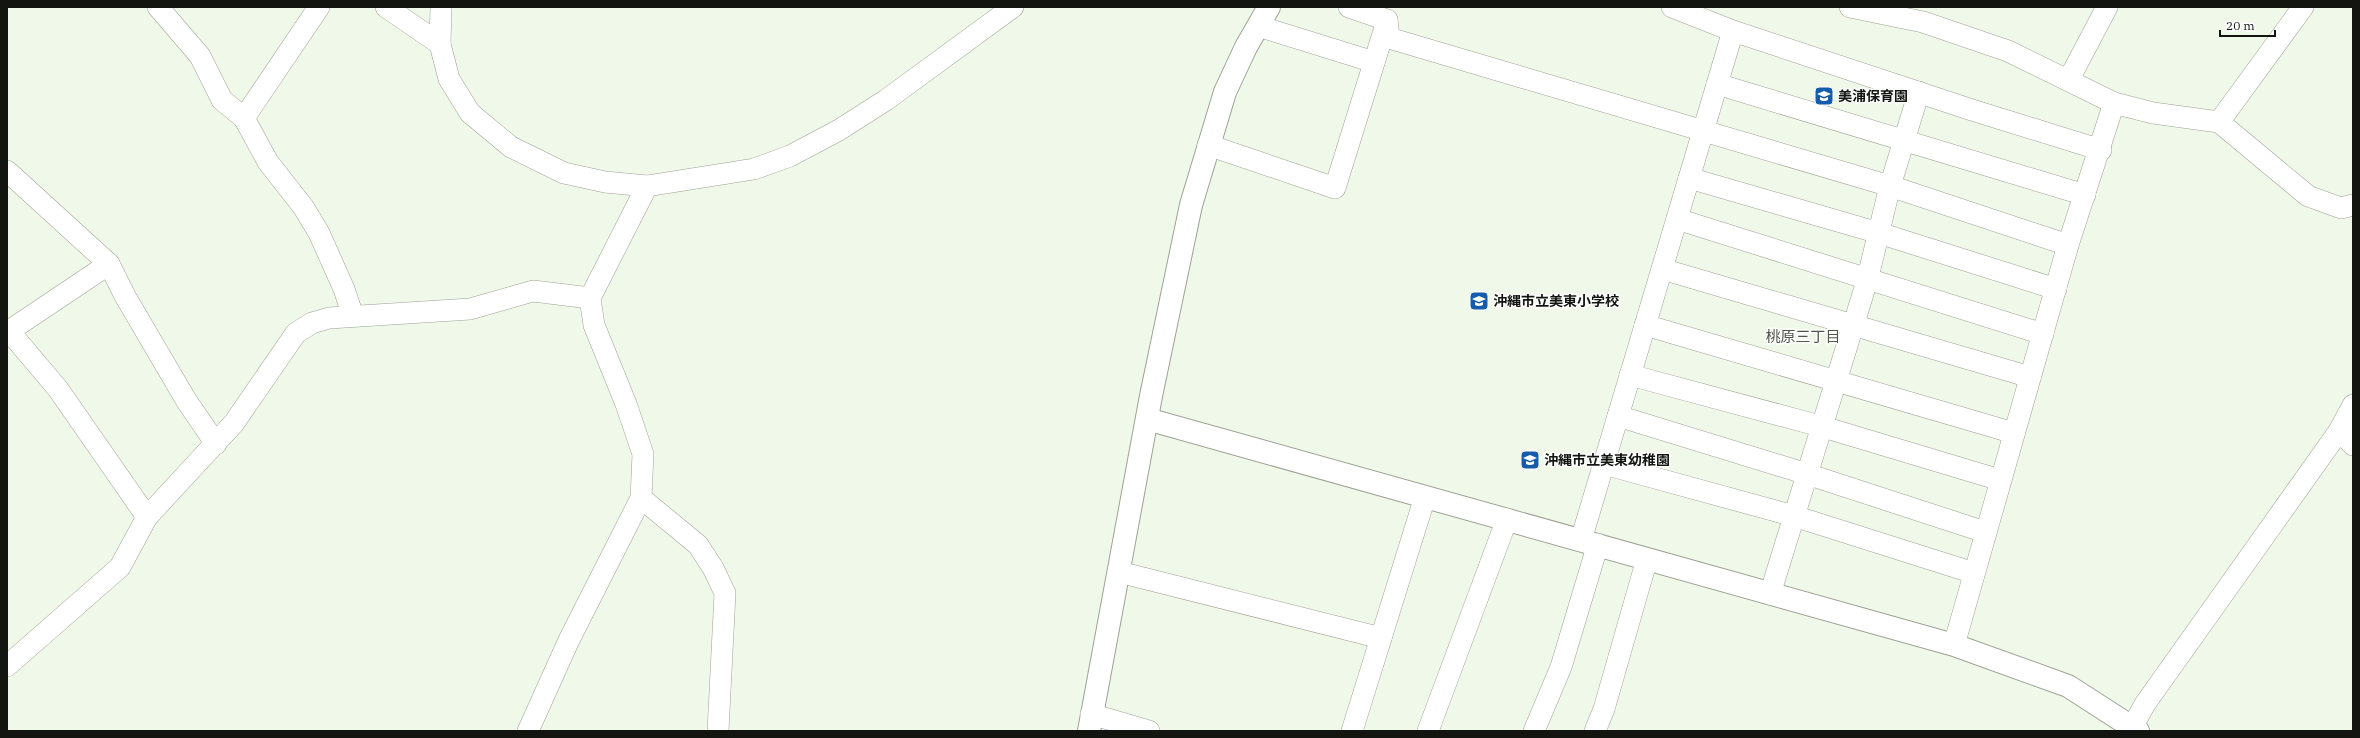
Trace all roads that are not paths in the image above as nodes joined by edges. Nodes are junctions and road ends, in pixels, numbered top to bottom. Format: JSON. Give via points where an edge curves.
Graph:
{"nodes":[{"id":1,"x":319,"y":7,"type":"edge"},
{"id":2,"x":386,"y":7,"type":"edge"},
{"id":3,"x":441,"y":7,"type":"edge"},
{"id":4,"x":1013,"y":7,"type":"edge"},
{"id":5,"x":1269,"y":7,"type":"edge"},
{"id":6,"x":1349,"y":7,"type":"edge"},
{"id":7,"x":1672,"y":7,"type":"edge"},
{"id":8,"x":1850,"y":7,"type":"edge"},
{"id":9,"x":2107,"y":7,"type":"edge"},
{"id":10,"x":2303,"y":7,"type":"edge"},
{"id":11,"x":166,"y":10,"type":"edge"},
{"id":12,"x":1389,"y":13,"type":"edge"},
{"id":13,"x":1258,"y":26,"type":"junction"},
{"id":14,"x":1733,"y":31,"type":"junction"},
{"id":15,"x":440,"y":44,"type":"junction"},
{"id":16,"x":1374,"y":62,"type":"junction"},
{"id":17,"x":2069,"y":79,"type":"junction"},
{"id":18,"x":1717,"y":84,"type":"junction"},
{"id":19,"x":1919,"y":92,"type":"junction"},
{"id":20,"x":2114,"y":103,"type":"junction"},
{"id":21,"x":244,"y":118,"type":"junction"},
{"id":22,"x":2218,"y":122,"type":"junction"},
{"id":23,"x":1702,"y":132,"type":"junction"},
{"id":24,"x":1904,"y":142,"type":"junction"},
{"id":25,"x":1208,"y":145,"type":"junction"},
{"id":26,"x":2100,"y":150,"type":"junction"},
{"id":27,"x":7,"y":171,"type":"edge"},
{"id":28,"x":1689,"y":178,"type":"junction"},
{"id":29,"x":647,"y":186,"type":"junction"},
{"id":30,"x":1890,"y":186,"type":"junction"},
{"id":31,"x":2085,"y":196,"type":"junction"},
{"id":32,"x":2353,"y":205,"type":"edge"},
{"id":33,"x":1677,"y":219,"type":"junction"},
{"id":34,"x":1879,"y":233,"type":"junction"},
{"id":35,"x":2068,"y":245,"type":"junction"},
{"id":36,"x":109,"y":264,"type":"junction"},
{"id":37,"x":1662,"y":269,"type":"junction"},
{"id":38,"x":1867,"y":280,"type":"junction"},
{"id":39,"x":2056,"y":289,"type":"junction"},
{"id":40,"x":590,"y":298,"type":"junction"},
{"id":41,"x":353,"y":316,"type":"junction"},
{"id":42,"x":1645,"y":325,"type":"junction"},
{"id":43,"x":1853,"y":326,"type":"junction"},
{"id":44,"x":2043,"y":334,"type":"junction"},
{"id":45,"x":1630,"y":375,"type":"junction"},
{"id":46,"x":2030,"y":377,"type":"junction"},
{"id":47,"x":1836,"y":380,"type":"junction"},
{"id":48,"x":2353,"y":405,"type":"edge"},
{"id":49,"x":1618,"y":416,"type":"junction"},
{"id":50,"x":1148,"y":420,"type":"junction"},
{"id":51,"x":1820,"y":426,"type":"junction"},
{"id":52,"x":2338,"y":431,"type":"junction"},
{"id":53,"x":2014,"y":434,"type":"junction"},
{"id":54,"x":216,"y":444,"type":"junction"},
{"id":55,"x":2353,"y":445,"type":"edge"},
{"id":56,"x":1604,"y":464,"type":"junction"},
{"id":57,"x":1807,"y":474,"type":"junction"},
{"id":58,"x":2000,"y":480,"type":"junction"},
{"id":59,"x":1425,"y":497,"type":"junction"},
{"id":60,"x":641,"y":498,"type":"junction"},
{"id":61,"x":1794,"y":516,"type":"junction"},
{"id":62,"x":147,"y":517,"type":"junction"},
{"id":63,"x":1507,"y":519,"type":"junction"},
{"id":64,"x":1985,"y":532,"type":"junction"},
{"id":65,"x":1590,"y":542,"type":"junction"},
{"id":66,"x":1647,"y":559,"type":"junction"},
{"id":67,"x":1119,"y":572,"type":"junction"},
{"id":68,"x":1974,"y":573,"type":"junction"},
{"id":69,"x":1770,"y":594,"type":"junction"},
{"id":70,"x":1381,"y":638,"type":"junction"},
{"id":71,"x":1954,"y":645,"type":"junction"},
{"id":72,"x":7,"y":666,"type":"edge"},
{"id":73,"x":1090,"y":723,"type":"edge"},
{"id":74,"x":2134,"y":729,"type":"edge"},
{"id":75,"x":528,"y":731,"type":"edge"},
{"id":76,"x":718,"y":731,"type":"edge"},
{"id":77,"x":1149,"y":731,"type":"edge"},
{"id":78,"x":1352,"y":731,"type":"edge"},
{"id":79,"x":1428,"y":731,"type":"edge"},
{"id":80,"x":1534,"y":731,"type":"edge"},
{"id":81,"x":1595,"y":731,"type":"edge"}],
"edges":[{"from":1,"to":21,"type":"street"},
{"from":2,"to":15,"type":"street"},
{"from":3,"to":15,"type":"street"},
{"from":4,"to":29,"type":"street","via":[[886,100],[839,130],[790,156],[754,169]]},
{"from":5,"to":13,"type":"street"},
{"from":6,"to":12,"type":"street"},
{"from":7,"to":14,"type":"street"},
{"from":8,"to":17,"type":"street","via":[[1923,22],[2008,51]]},
{"from":9,"to":17,"type":"street"},
{"from":10,"to":22,"type":"street"},
{"from":11,"to":21,"type":"street","via":[[200,56],[222,100]]},
{"from":12,"to":16,"type":"street"},
{"from":12,"to":23,"type":"street","via":[[1389,38]]},
{"from":13,"to":16,"type":"street"},
{"from":13,"to":25,"type":"street","via":[[1225,92]]},
{"from":14,"to":18,"type":"street"},
{"from":14,"to":19,"type":"street"},
{"from":15,"to":29,"type":"street","via":[[449,79],[470,113],[511,147],[564,173],[605,182]]},
{"from":16,"to":25,"type":"street","via":[[1335,188]]},
{"from":17,"to":20,"type":"street"},
{"from":18,"to":23,"type":"street"},
{"from":18,"to":24,"type":"street"},
{"from":19,"to":24,"type":"street"},
{"from":19,"to":26,"type":"street"},
{"from":20,"to":22,"type":"street","via":[[2153,113]]},
{"from":20,"to":26,"type":"street"},
{"from":21,"to":41,"type":"street","via":[[268,162],[304,208],[318,233],[344,289]]},
{"from":22,"to":32,"type":"street","via":[[2308,196],[2341,208]]},
{"from":23,"to":28,"type":"street"},
{"from":23,"to":30,"type":"street"},
{"from":24,"to":30,"type":"street"},
{"from":24,"to":31,"type":"street"},
{"from":25,"to":50,"type":"street","via":[[1191,205]]},
{"from":26,"to":31,"type":"street"},
{"from":27,"to":36,"type":"street"},
{"from":28,"to":33,"type":"street"},
{"from":28,"to":34,"type":"street"},
{"from":29,"to":40,"type":"street"},
{"from":30,"to":34,"type":"street"},
{"from":30,"to":35,"type":"street"},
{"from":31,"to":35,"type":"street"},
{"from":33,"to":37,"type":"street"},
{"from":33,"to":38,"type":"street"},
{"from":34,"to":38,"type":"street"},
{"from":34,"to":39,"type":"street"},
{"from":35,"to":39,"type":"street"},
{"from":36,"to":54,"type":"street","via":[[152,342]]},
{"from":36,"to":62,"type":"street","via":[[9,331],[58,389]]},
{"from":37,"to":42,"type":"street"},
{"from":37,"to":43,"type":"street"},
{"from":38,"to":43,"type":"street"},
{"from":38,"to":44,"type":"street"},
{"from":39,"to":44,"type":"street"},
{"from":40,"to":41,"type":"street","via":[[533,291],[470,309]]},
{"from":40,"to":60,"type":"street","via":[[594,325],[643,454]]},
{"from":41,"to":54,"type":"street","via":[[318,321],[296,333],[234,423]]},
{"from":42,"to":45,"type":"street"},
{"from":42,"to":47,"type":"street"},
{"from":43,"to":46,"type":"street"},
{"from":43,"to":47,"type":"street"},
{"from":44,"to":46,"type":"street"},
{"from":45,"to":49,"type":"street"},
{"from":45,"to":51,"type":"street"},
{"from":46,"to":53,"type":"street"},
{"from":47,"to":51,"type":"street"},
{"from":47,"to":53,"type":"street"},
{"from":48,"to":52,"type":"street"},
{"from":49,"to":56,"type":"street"},
{"from":49,"to":57,"type":"street"},
{"from":50,"to":59,"type":"street"},
{"from":50,"to":67,"type":"street"},
{"from":51,"to":57,"type":"street"},
{"from":51,"to":58,"type":"street"},
{"from":52,"to":55,"type":"street"},
{"from":52,"to":74,"type":"street","via":[[2145,704]]},
{"from":53,"to":58,"type":"street"},
{"from":54,"to":62,"type":"street"},
{"from":56,"to":61,"type":"street"},
{"from":56,"to":65,"type":"street"},
{"from":57,"to":61,"type":"street"},
{"from":57,"to":64,"type":"street"},
{"from":58,"to":64,"type":"street"},
{"from":59,"to":63,"type":"street"},
{"from":59,"to":70,"type":"street"},
{"from":60,"to":75,"type":"street","via":[[569,640]]},
{"from":60,"to":76,"type":"street","via":[[698,545],[725,593]]},
{"from":61,"to":68,"type":"street"},
{"from":61,"to":69,"type":"street"},
{"from":62,"to":72,"type":"street","via":[[120,567]]},
{"from":63,"to":65,"type":"street"},
{"from":63,"to":79,"type":"street"},
{"from":64,"to":68,"type":"street"},
{"from":65,"to":66,"type":"street"},
{"from":65,"to":80,"type":"street","via":[[1561,667]]},
{"from":66,"to":69,"type":"street"},
{"from":66,"to":81,"type":"street","via":[[1604,709]]},
{"from":67,"to":70,"type":"street"},
{"from":67,"to":73,"type":"street"},
{"from":68,"to":71,"type":"street"},
{"from":69,"to":71,"type":"street"},
{"from":70,"to":78,"type":"street"},
{"from":71,"to":74,"type":"street","via":[[2068,686]]},
{"from":73,"to":77,"type":"street"}]}
